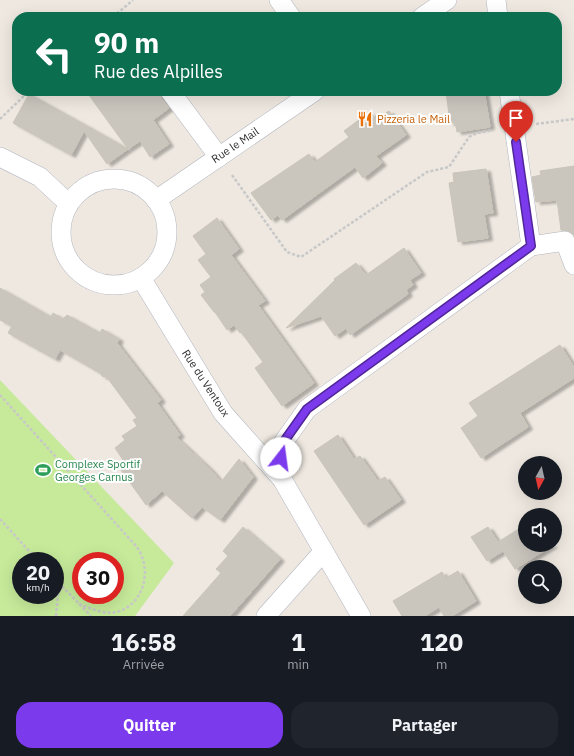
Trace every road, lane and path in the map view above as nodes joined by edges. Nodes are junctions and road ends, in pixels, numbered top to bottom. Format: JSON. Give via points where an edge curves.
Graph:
{"nodes":[{"id":1,"x":132,"y":0,"type":"edge"},
{"id":2,"x":279,"y":0,"type":"edge"},
{"id":3,"x":447,"y":0,"type":"edge"},
{"id":4,"x":496,"y":0,"type":"edge"},
{"id":5,"x":119,"y":12,"type":"edge"},
{"id":6,"x":287,"y":12,"type":"edge"},
{"id":7,"x":429,"y":12,"type":"edge"},
{"id":8,"x":497,"y":12,"type":"edge"},
{"id":9,"x":24,"y":96,"type":"edge"},
{"id":10,"x":174,"y":96,"type":"edge"},
{"id":11,"x":308,"y":96,"type":"edge"},
{"id":12,"x":510,"y":96,"type":"edge"},
{"id":13,"x":0,"y":119,"type":"edge"},
{"id":14,"x":574,"y":119,"type":"edge"},
{"id":15,"x":514,"y":127,"type":"junction"},
{"id":16,"x":0,"y":157,"type":"edge"},
{"id":17,"x":219,"y":157,"type":"junction"},
{"id":18,"x":156,"y":200,"type":"junction"},
{"id":19,"x":69,"y":204,"type":"junction"},
{"id":20,"x":569,"y":240,"type":"edge"},
{"id":21,"x":531,"y":246,"type":"junction"},
{"id":22,"x":574,"y":265,"type":"edge"},
{"id":23,"x":141,"y":278,"type":"junction"},
{"id":24,"x":0,"y":396,"type":"edge"},
{"id":25,"x":282,"y":479,"type":"junction"},
{"id":26,"x":0,"y":519,"type":"edge"},
{"id":27,"x":30,"y":552,"type":"edge"},
{"id":28,"x":323,"y":552,"type":"junction"},
{"id":29,"x":64,"y":589,"type":"edge"},
{"id":30,"x":72,"y":598,"type":"edge"},
{"id":31,"x":57,"y":604,"type":"edge"},
{"id":32,"x":78,"y":604,"type":"joint"},
{"id":33,"x":56,"y":616,"type":"edge"},
{"id":34,"x":91,"y":616,"type":"edge"},
{"id":35,"x":266,"y":616,"type":"edge"},
{"id":36,"x":361,"y":616,"type":"edge"}],
"edges":[{"from":1,"to":5,"type":"path"},
{"from":2,"to":6,"type":"street"},
{"from":3,"to":7,"type":"street"},
{"from":4,"to":8,"type":"street"},
{"from":9,"to":13,"type":"path"},
{"from":10,"to":17,"type":"street"},
{"from":11,"to":17,"type":"street","name":"Rue le Mail"},
{"from":12,"to":15,"type":"street"},
{"from":14,"to":15,"type":"path"},
{"from":15,"to":17,"type":"path","via":[[477,133],[469,137],[449,167],[428,172],[301,257],[287,252]]},
{"from":15,"to":21,"type":"street"},
{"from":16,"to":19,"type":"street","via":[[40,177]]},
{"from":17,"to":18,"type":"street","name":"Rue le Mail"},
{"from":18,"to":19,"type":"street","via":[[142,187],[126,180],[108,180],[90,184]]},
{"from":18,"to":23,"type":"street","via":[[165,216],[167,234],[164,252],[154,267]]},
{"from":19,"to":23,"type":"street","via":[[62,220],[61,238],[66,256],[75,268],[90,279],[108,285],[123,284]]},
{"from":20,"to":21,"type":"street"},
{"from":20,"to":22,"type":"street"},
{"from":21,"to":25,"type":"street","via":[[307,409],[280,447]]},
{"from":23,"to":25,"type":"street","name":"Rue du Ventoux","via":[[223,413]]},
{"from":24,"to":32,"type":"path","via":[[136,546],[142,556],[143,586],[139,596],[130,606],[116,612],[97,611]]},
{"from":25,"to":28,"type":"street"},
{"from":26,"to":27,"type":"path"},
{"from":28,"to":35,"type":"street"},
{"from":28,"to":36,"type":"street"},
{"from":29,"to":30,"type":"path"},
{"from":31,"to":33,"type":"path"},
{"from":32,"to":34,"type":"path"}]}
